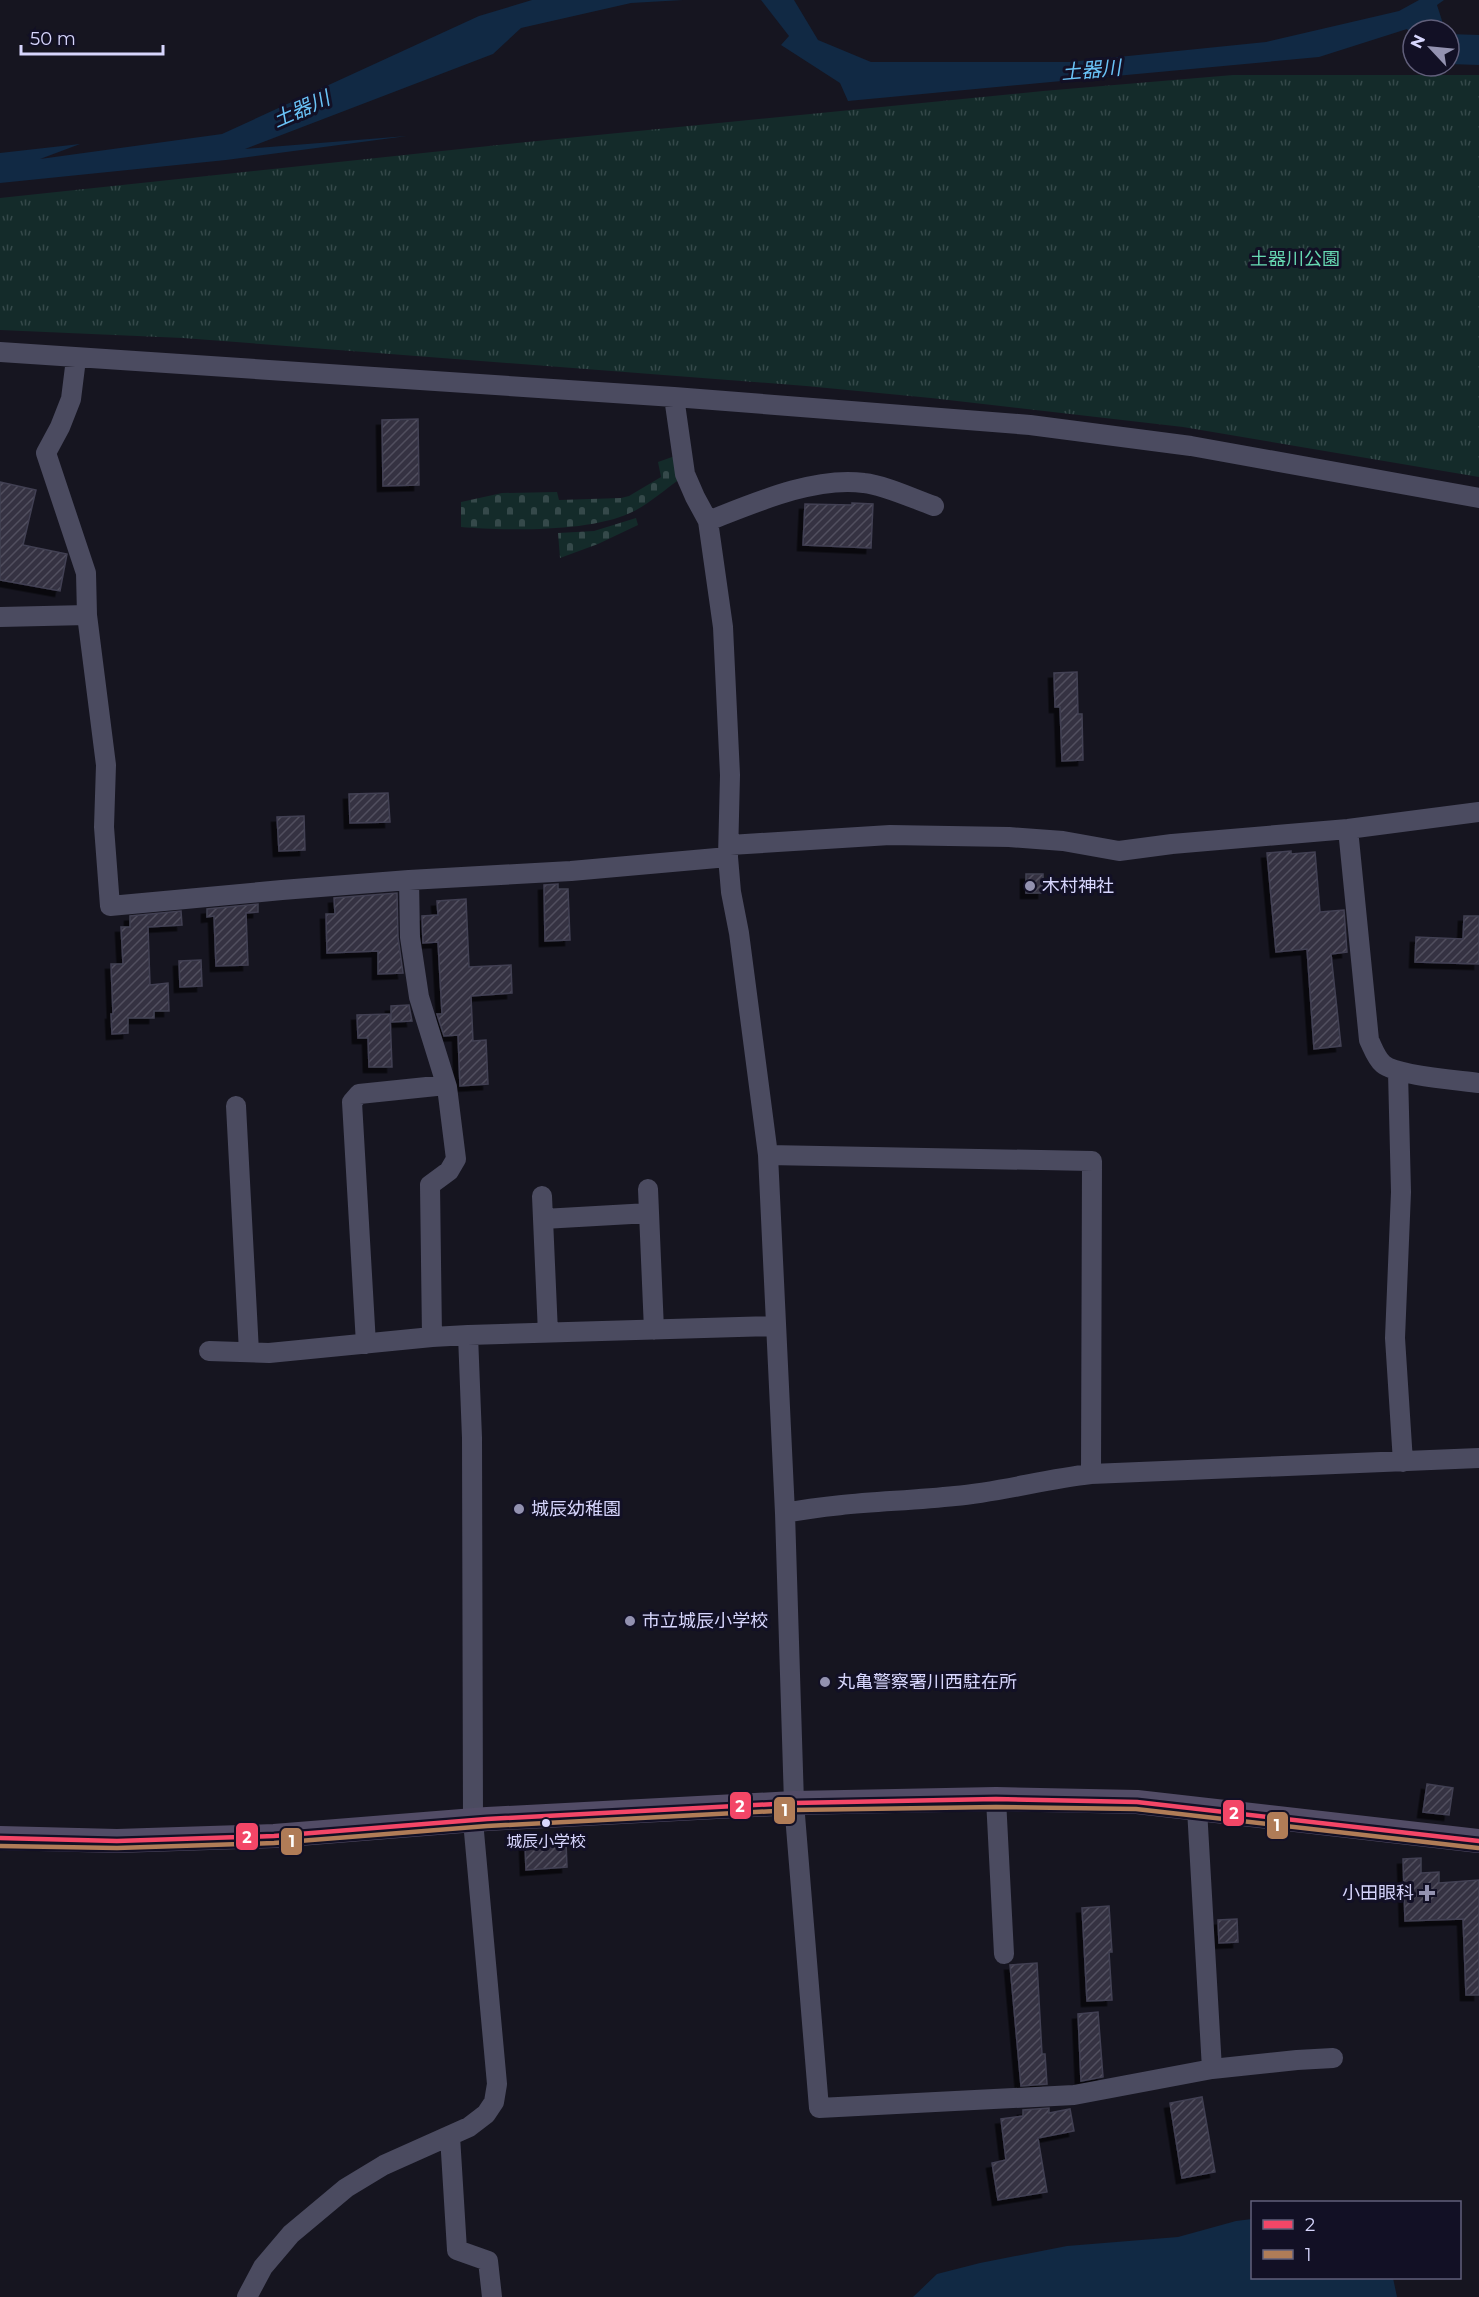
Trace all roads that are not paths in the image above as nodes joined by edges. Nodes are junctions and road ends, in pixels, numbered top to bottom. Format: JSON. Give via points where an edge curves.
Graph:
{"nodes":[{"id":1,"x":0,"y":352,"type":"edge"},
{"id":2,"x":76,"y":359,"type":"junction"},
{"id":3,"x":674,"y":397,"type":"junction"},
{"id":4,"x":1479,"y":498,"type":"edge"},
{"id":5,"x":934,"y":506,"type":"dead end"},
{"id":6,"x":708,"y":521,"type":"junction"},
{"id":7,"x":87,"y":615,"type":"junction"},
{"id":8,"x":0,"y":617,"type":"edge"},
{"id":9,"x":1479,"y":812,"type":"edge"},
{"id":10,"x":1348,"y":829,"type":"junction"},
{"id":11,"x":729,"y":851,"type":"junction"},
{"id":12,"x":409,"y":880,"type":"junction"},
{"id":13,"x":1398,"y":1072,"type":"junction"},
{"id":14,"x":1479,"y":1083,"type":"edge"},
{"id":15,"x":446,"y":1085,"type":"junction"},
{"id":16,"x":236,"y":1106,"type":"dead end"},
{"id":17,"x":768,"y":1155,"type":"junction"},
{"id":18,"x":648,"y":1189,"type":"dead end"},
{"id":19,"x":542,"y":1196,"type":"dead end"},
{"id":20,"x":649,"y":1213,"type":"junction"},
{"id":21,"x":543,"y":1219,"type":"junction"},
{"id":22,"x":776,"y":1326,"type":"junction"},
{"id":23,"x":654,"y":1330,"type":"junction"},
{"id":24,"x":548,"y":1333,"type":"junction"},
{"id":25,"x":468,"y":1335,"type":"junction"},
{"id":26,"x":432,"y":1336,"type":"junction"},
{"id":27,"x":366,"y":1344,"type":"junction"},
{"id":28,"x":209,"y":1351,"type":"dead end"},
{"id":29,"x":249,"y":1352,"type":"junction"},
{"id":30,"x":1479,"y":1458,"type":"edge"},
{"id":31,"x":1402,"y":1462,"type":"junction"},
{"id":32,"x":1091,"y":1474,"type":"junction"},
{"id":33,"x":785,"y":1512,"type":"junction"},
{"id":34,"x":996,"y":1799,"type":"junction"},
{"id":35,"x":794,"y":1803,"type":"junction"},
{"id":36,"x":1197,"y":1809,"type":"junction"},
{"id":37,"x":473,"y":1821,"type":"junction"},
{"id":38,"x":0,"y":1838,"type":"edge"},
{"id":39,"x":1479,"y":1841,"type":"edge"},
{"id":40,"x":1004,"y":1954,"type":"dead end"},
{"id":41,"x":1333,"y":2058,"type":"dead end"},
{"id":42,"x":1212,"y":2069,"type":"junction"},
{"id":43,"x":450,"y":2136,"type":"junction"},
{"id":44,"x":248,"y":2297,"type":"edge"},
{"id":45,"x":492,"y":2297,"type":"edge"}],
"edges":[{"from":1,"to":2,"type":"street"},
{"from":2,"to":3,"type":"street"},
{"from":2,"to":7,"type":"street","via":[[70,399],[46,453],[86,573]]},
{"from":3,"to":4,"type":"street","via":[[1030,425],[1191,446]]},
{"from":3,"to":6,"type":"street","via":[[686,474]]},
{"from":5,"to":6,"type":"street","via":[[866,483],[833,482]]},
{"from":6,"to":11,"type":"street","via":[[723,627],[730,775]]},
{"from":7,"to":8,"type":"street"},
{"from":7,"to":12,"type":"street","via":[[106,765],[104,827],[110,906]]},
{"from":9,"to":10,"type":"street"},
{"from":10,"to":11,"type":"street","via":[[1119,851],[1010,837],[902,835]]},
{"from":10,"to":13,"type":"street","via":[[1369,1040],[1383,1065]]},
{"from":11,"to":12,"type":"street","via":[[571,871]]},
{"from":11,"to":17,"type":"street","via":[[731,892]]},
{"from":12,"to":15,"type":"street","via":[[410,938],[419,996]]},
{"from":13,"to":14,"type":"street"},
{"from":13,"to":31,"type":"street","via":[[1401,1192],[1395,1338]]},
{"from":15,"to":26,"type":"street","via":[[456,1159],[449,1171],[430,1185]]},
{"from":15,"to":27,"type":"street","via":[[359,1094],[352,1102]]},
{"from":16,"to":29,"type":"street"},
{"from":17,"to":22,"type":"street"},
{"from":17,"to":32,"type":"street","via":[[1092,1161]]},
{"from":18,"to":20,"type":"street"},
{"from":19,"to":21,"type":"street"},
{"from":20,"to":21,"type":"street"},
{"from":20,"to":23,"type":"street"},
{"from":21,"to":24,"type":"street"},
{"from":22,"to":23,"type":"street"},
{"from":22,"to":33,"type":"street"},
{"from":23,"to":24,"type":"street"},
{"from":24,"to":25,"type":"street"},
{"from":25,"to":26,"type":"street"},
{"from":25,"to":37,"type":"street"},
{"from":26,"to":27,"type":"street"},
{"from":27,"to":29,"type":"street"},
{"from":28,"to":29,"type":"street"},
{"from":30,"to":31,"type":"street"},
{"from":31,"to":32,"type":"street"},
{"from":32,"to":33,"type":"street","via":[[957,1496],[826,1505]]},
{"from":33,"to":35,"type":"street"},
{"from":34,"to":35,"type":"main road"},
{"from":34,"to":36,"type":"main road","via":[[1078,1799]]},
{"from":34,"to":40,"type":"street"},
{"from":35,"to":37,"type":"main road"},
{"from":35,"to":42,"type":"street","via":[[819,2108],[1074,2095]]},
{"from":36,"to":39,"type":"main road"},
{"from":36,"to":42,"type":"street"},
{"from":37,"to":38,"type":"main road","via":[[274,1836]]},
{"from":37,"to":43,"type":"street","via":[[497,2084],[494,2102],[486,2114]]},
{"from":41,"to":42,"type":"street"},
{"from":43,"to":44,"type":"street","via":[[384,2165],[346,2188],[291,2234],[263,2267]]},
{"from":43,"to":45,"type":"street","via":[[457,2250],[488,2261]]}]}
